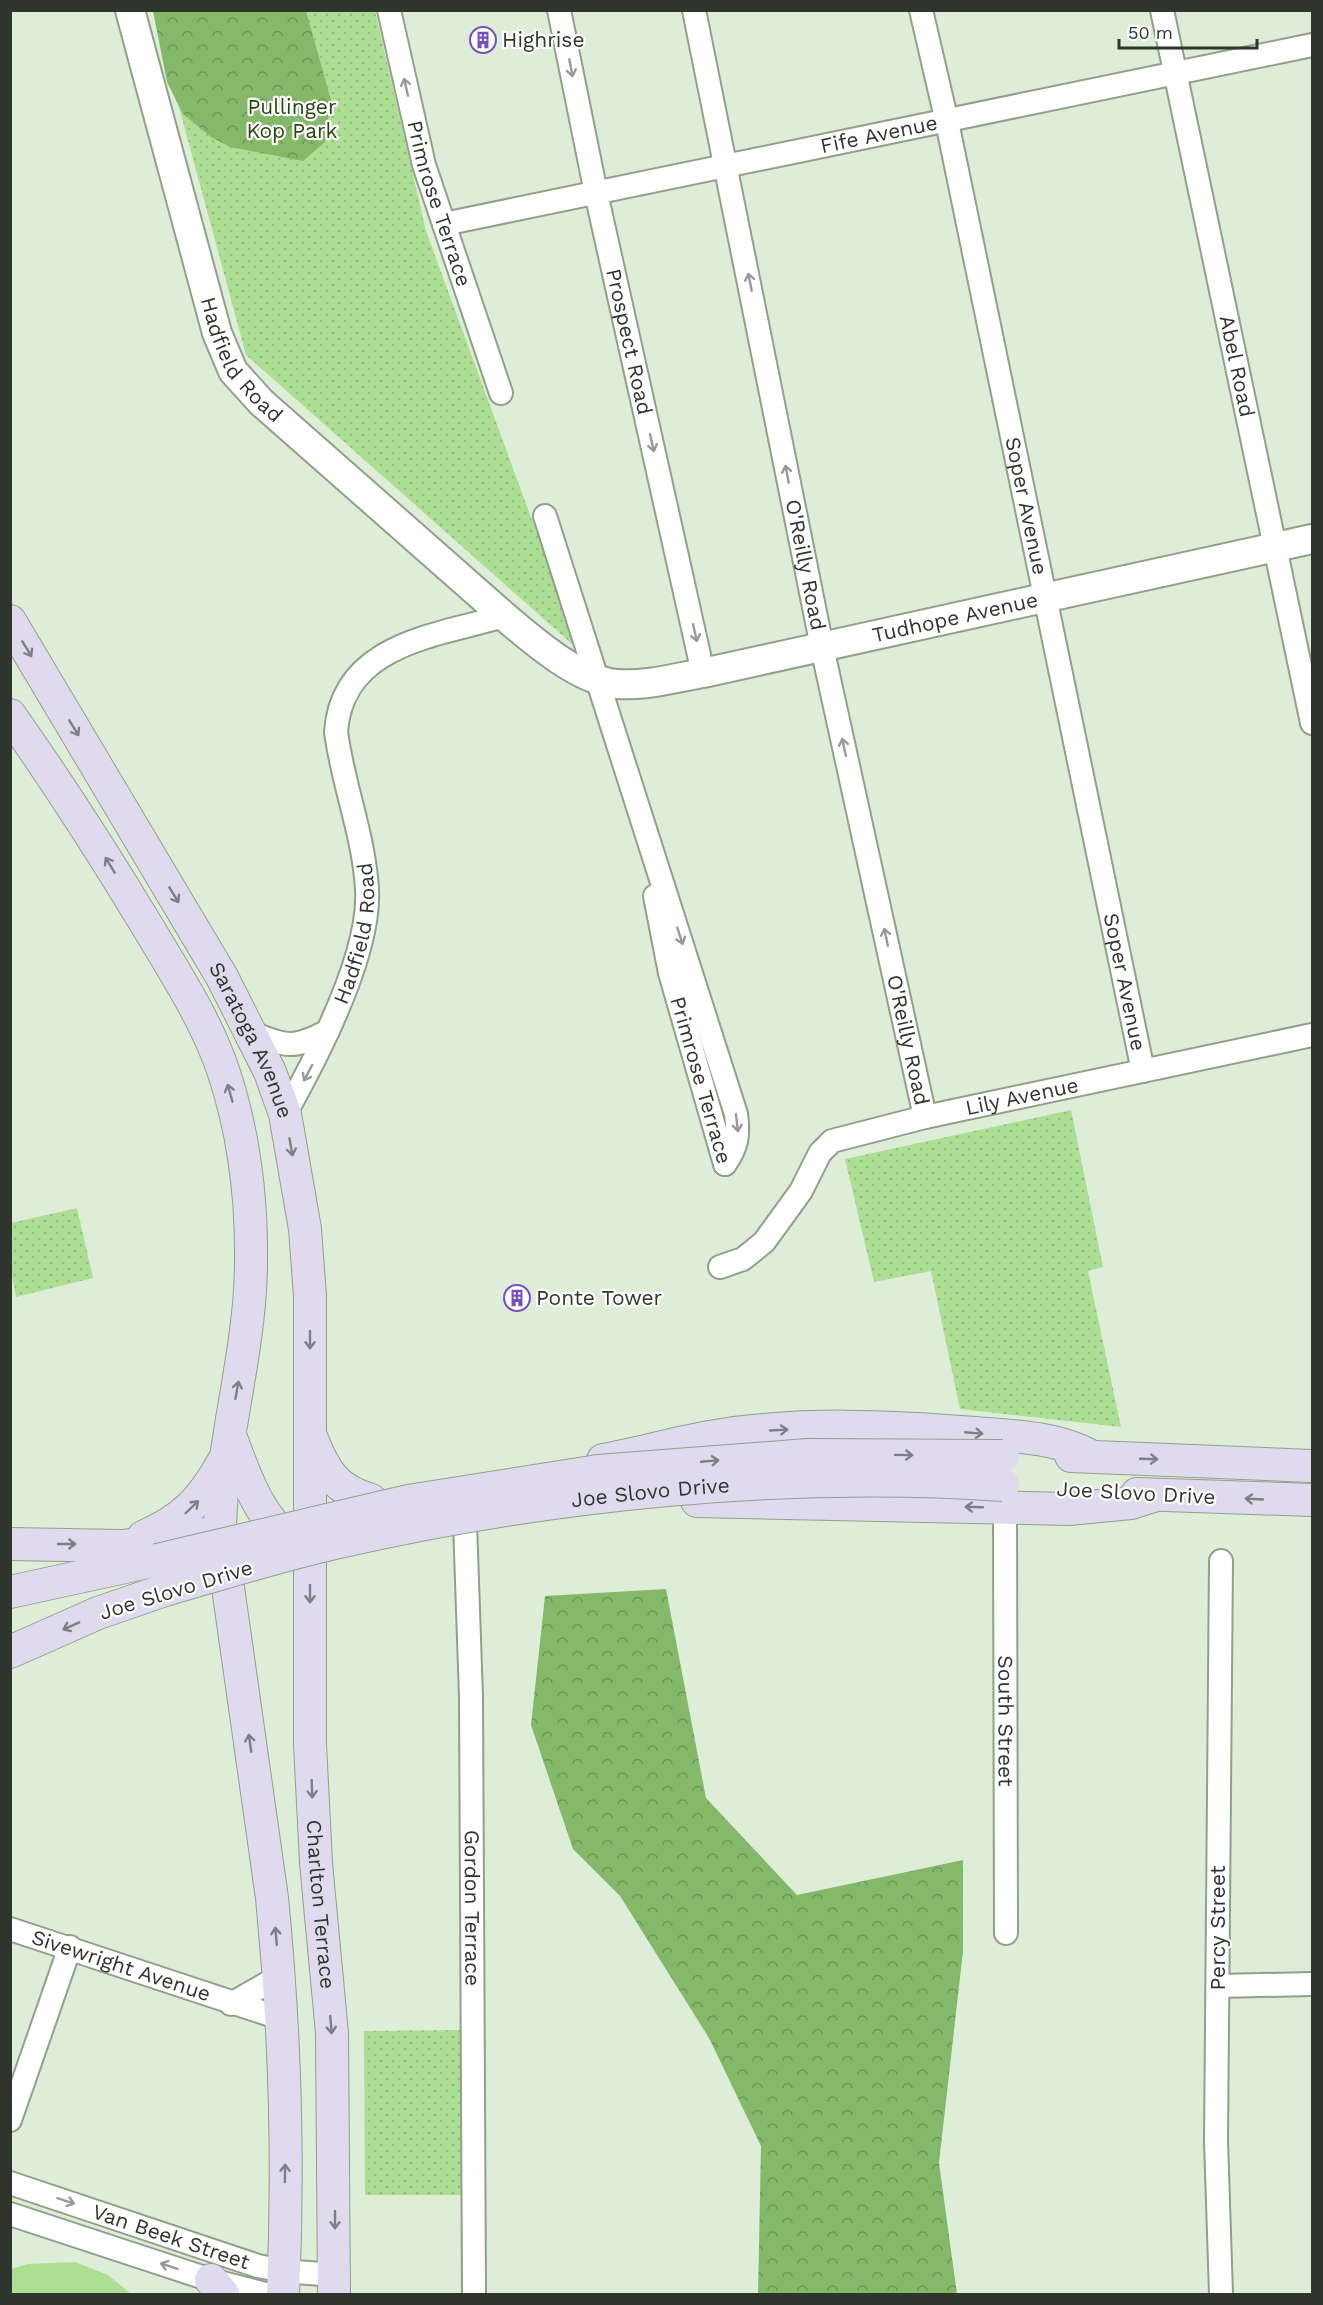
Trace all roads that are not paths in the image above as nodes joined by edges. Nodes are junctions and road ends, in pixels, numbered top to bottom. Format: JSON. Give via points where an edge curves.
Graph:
{"nodes":[{"id":1,"x":130,"y":10,"type":"edge"},
{"id":2,"x":389,"y":10,"type":"edge"},
{"id":3,"x":559,"y":10,"type":"edge"},
{"id":4,"x":694,"y":10,"type":"edge"},
{"id":5,"x":921,"y":10,"type":"edge"},
{"id":6,"x":1162,"y":10,"type":"edge"},
{"id":7,"x":1312,"y":45,"type":"edge"},
{"id":8,"x":1175,"y":73,"type":"junction"},
{"id":9,"x":947,"y":122,"type":"junction"},
{"id":10,"x":726,"y":165,"type":"junction"},
{"id":11,"x":596,"y":193,"type":"junction"},
{"id":12,"x":444,"y":224,"type":"junction"},
{"id":13,"x":501,"y":393,"type":"dead end"},
{"id":14,"x":545,"y":516,"type":"dead end"},
{"id":15,"x":1312,"y":540,"type":"edge"},
{"id":16,"x":1276,"y":548,"type":"junction"},
{"id":17,"x":1045,"y":599,"type":"junction"},
{"id":18,"x":504,"y":616,"type":"junction"},
{"id":19,"x":10,"y":621,"type":"edge"},
{"id":20,"x":822,"y":647,"type":"junction"},
{"id":21,"x":703,"y":673,"type":"junction"},
{"id":22,"x":597,"y":678,"type":"junction"},
{"id":23,"x":10,"y":715,"type":"edge"},
{"id":24,"x":1312,"y":723,"type":"edge"},
{"id":25,"x":650,"y":840,"type":"junction"},
{"id":26,"x":328,"y":1031,"type":"junction"},
{"id":27,"x":252,"y":1033,"type":"junction"},
{"id":28,"x":1312,"y":1035,"type":"edge"},
{"id":29,"x":1143,"y":1071,"type":"junction"},
{"id":30,"x":285,"y":1114,"type":"junction"},
{"id":31,"x":925,"y":1118,"type":"junction"},
{"id":32,"x":720,"y":1267,"type":"dead end"},
{"id":33,"x":311,"y":1436,"type":"junction"},
{"id":34,"x":228,"y":1445,"type":"junction"},
{"id":35,"x":1090,"y":1456,"type":"junction"},
{"id":36,"x":1312,"y":1466,"type":"edge"},
{"id":37,"x":1004,"y":1483,"type":"junction"},
{"id":38,"x":371,"y":1500,"type":"junction"},
{"id":39,"x":1312,"y":1500,"type":"edge"},
{"id":40,"x":308,"y":1514,"type":"junction"},
{"id":41,"x":271,"y":1520,"type":"junction"},
{"id":42,"x":465,"y":1522,"type":"junction"},
{"id":43,"x":220,"y":1531,"type":"junction"},
{"id":44,"x":10,"y":1545,"type":"edge"},
{"id":45,"x":123,"y":1546,"type":"junction"},
{"id":46,"x":309,"y":1551,"type":"junction"},
{"id":47,"x":1221,"y":1561,"type":"dead end"},
{"id":48,"x":10,"y":1592,"type":"edge"},
{"id":49,"x":10,"y":1652,"type":"edge"},
{"id":50,"x":10,"y":1929,"type":"edge"},
{"id":51,"x":1006,"y":1933,"type":"dead end"},
{"id":52,"x":70,"y":1947,"type":"junction"},
{"id":53,"x":279,"y":1976,"type":"junction"},
{"id":54,"x":1312,"y":1983,"type":"edge"},
{"id":55,"x":1218,"y":1986,"type":"junction"},
{"id":56,"x":231,"y":2004,"type":"junction"},
{"id":57,"x":283,"y":2019,"type":"junction"},
{"id":58,"x":10,"y":2120,"type":"edge"},
{"id":59,"x":10,"y":2183,"type":"edge"},
{"id":60,"x":10,"y":2214,"type":"edge"},
{"id":61,"x":334,"y":2285,"type":"edge"},
{"id":62,"x":217,"y":2287,"type":"edge"},
{"id":63,"x":277,"y":2287,"type":"edge"},
{"id":64,"x":474,"y":2295,"type":"edge"},
{"id":65,"x":1221,"y":2295,"type":"edge"}],
"edges":[{"from":1,"to":18,"type":"street","name":"Hadfield Road","via":[[217,333],[233,371],[261,402]]},
{"from":12,"to":2,"type":"street","name":"Primrose Terrace","one_way":true,"via":[[424,165]]},
{"from":3,"to":11,"type":"street","name":"Prospect Road","one_way":true},
{"from":4,"to":10,"type":"street","name":"O'Reilly Road"},
{"from":5,"to":9,"type":"street","name":"Soper Avenue"},
{"from":6,"to":8,"type":"street","name":"Abel Road"},
{"from":7,"to":8,"type":"street","name":"Fife Avenue"},
{"from":8,"to":9,"type":"street","name":"Fife Avenue"},
{"from":8,"to":16,"type":"street","name":"Abel Road"},
{"from":9,"to":10,"type":"street","name":"Fife Avenue"},
{"from":9,"to":17,"type":"street","name":"Soper Avenue"},
{"from":10,"to":11,"type":"street","name":"Fife Avenue"},
{"from":20,"to":10,"type":"street","name":"O'Reilly Road","one_way":true},
{"from":11,"to":12,"type":"street","name":"Fife Avenue"},
{"from":11,"to":21,"type":"street","name":"Prospect Road","one_way":true},
{"from":12,"to":13,"type":"street","name":"Primrose Terrace"},
{"from":14,"to":22,"type":"street","name":"Primrose Terrace"},
{"from":15,"to":16,"type":"street","name":"Tudhope Avenue"},
{"from":16,"to":17,"type":"street","name":"Tudhope Avenue"},
{"from":16,"to":24,"type":"street","name":"Abel Road"},
{"from":17,"to":20,"type":"street","name":"Tudhope Avenue"},
{"from":17,"to":29,"type":"street","name":"Soper Avenue"},
{"from":18,"to":22,"type":"street","name":"Hadfield Road","via":[[534,642]]},
{"from":18,"to":26,"type":"street","name":"Hadfield Road","via":[[387,653],[355,677],[343,697],[336,732],[361,850],[368,905],[361,940]]},
{"from":19,"to":27,"type":"main road","name":"Saratoga Avenue","one_way":true},
{"from":20,"to":21,"type":"street","name":"Tudhope Avenue"},
{"from":31,"to":20,"type":"street","name":"O'Reilly Road","one_way":true},
{"from":21,"to":22,"type":"street","name":"Tudhope Avenue","via":[[639,684],[614,684]]},
{"from":22,"to":25,"type":"street","name":"Primrose Terrace"},
{"from":34,"to":23,"type":"main road","name":"Saratoga Avenue","one_way":true,"via":[[243,1353],[251,1266],[242,1142],[223,1070],[153,936],[64,791]]},
{"from":25,"to":25,"type":"street","name":"Primrose Terrace","one_way":true,"via":[[736,1114],[738,1139],[725,1164],[670,973],[657,909]]},
{"from":26,"to":27,"type":"street","name":"Hadfield Road","via":[[296,1046]]},
{"from":26,"to":30,"type":"street","name":"Hadfield Road","one_way":true},
{"from":27,"to":30,"type":"main road","name":"Saratoga Avenue"},
{"from":28,"to":29,"type":"street","name":"Lily Avenue"},
{"from":29,"to":31,"type":"street","name":"Lily Avenue"},
{"from":30,"to":33,"type":"main road","name":"Saratoga Avenue","one_way":true,"via":[[306,1240]]},
{"from":31,"to":32,"type":"street","name":"Lily Avenue","via":[[828,1143],[771,1234],[743,1259]]},
{"from":33,"to":38,"type":"main road","via":[[333,1478],[353,1495]]},
{"from":33,"to":40,"type":"main road","name":"Saratoga Avenue"},
{"from":34,"to":41,"type":"main road"},
{"from":34,"to":43,"type":"main road","name":"Saratoga Avenue"},
{"from":45,"to":34,"type":"main road","one_way":true,"via":[[165,1527],[195,1505]]},
{"from":35,"to":36,"type":"main road","name":"Joe Slovo Drive","one_way":true},
{"from":35,"to":37,"type":"main road","name":"Joe Slovo Drive"},
{"from":38,"to":35,"type":"main road","one_way":true,"via":[[751,1431],[919,1429],[1044,1441],[1076,1448]]},
{"from":39,"to":37,"type":"main road","name":"Joe Slovo Drive","one_way":true,"via":[[1156,1495]]},
{"from":37,"to":42,"type":"main road","one_way":true,"via":[[812,1502],[590,1503]]},
{"from":48,"to":37,"type":"main road","name":"Joe Slovo Drive","one_way":true,"bridge":true,"via":[[408,1502],[598,1472],[808,1455]]},
{"from":37,"to":49,"type":"main road","name":"Joe Slovo Drive","one_way":true,"bridge":true,"via":[[800,1483],[595,1497],[506,1509],[344,1541],[165,1590],[98,1613]]},
{"from":37,"to":51,"type":"street","name":"South Street"},
{"from":38,"to":40,"type":"main road"},
{"from":40,"to":41,"type":"main road"},
{"from":40,"to":46,"type":"main road","name":"Charlton Terrace"},
{"from":41,"to":43,"type":"main road"},
{"from":41,"to":46,"type":"main road","via":[[283,1536]]},
{"from":42,"to":46,"type":"main road"},
{"from":42,"to":64,"type":"street","name":"Gordon Terrace","via":[[471,1697]]},
{"from":43,"to":45,"type":"main road"},
{"from":53,"to":43,"type":"main road","one_way":true,"via":[[273,1898]]},
{"from":44,"to":45,"type":"main road","one_way":true},
{"from":46,"to":61,"type":"main road","name":"Charlton Terrace","one_way":true,"via":[[312,1796],[332,2033]]},
{"from":47,"to":55,"type":"street","name":"Percy Street"},
{"from":50,"to":52,"type":"street","name":"Sivewright Avenue"},
{"from":52,"to":56,"type":"street","name":"Sivewright Avenue"},
{"from":52,"to":58,"type":"street"},
{"from":53,"to":56,"type":"street","name":"Sivewright Avenue"},
{"from":53,"to":57,"type":"main road"},
{"from":54,"to":55,"type":"street"},
{"from":55,"to":65,"type":"street","name":"Percy Street","via":[[1216,2141]]},
{"from":56,"to":57,"type":"street","name":"Sivewright Avenue"},
{"from":63,"to":57,"type":"main road","one_way":true},
{"from":59,"to":63,"type":"street","name":"Van Beek Street","one_way":true,"via":[[258,2266]]},
{"from":62,"to":60,"type":"street","name":"Van Beek Street","one_way":true},
{"from":61,"to":63,"type":"street","name":"Van Beek Street"},
{"from":62,"to":63,"type":"street","name":"Van Beek Street"}]}
